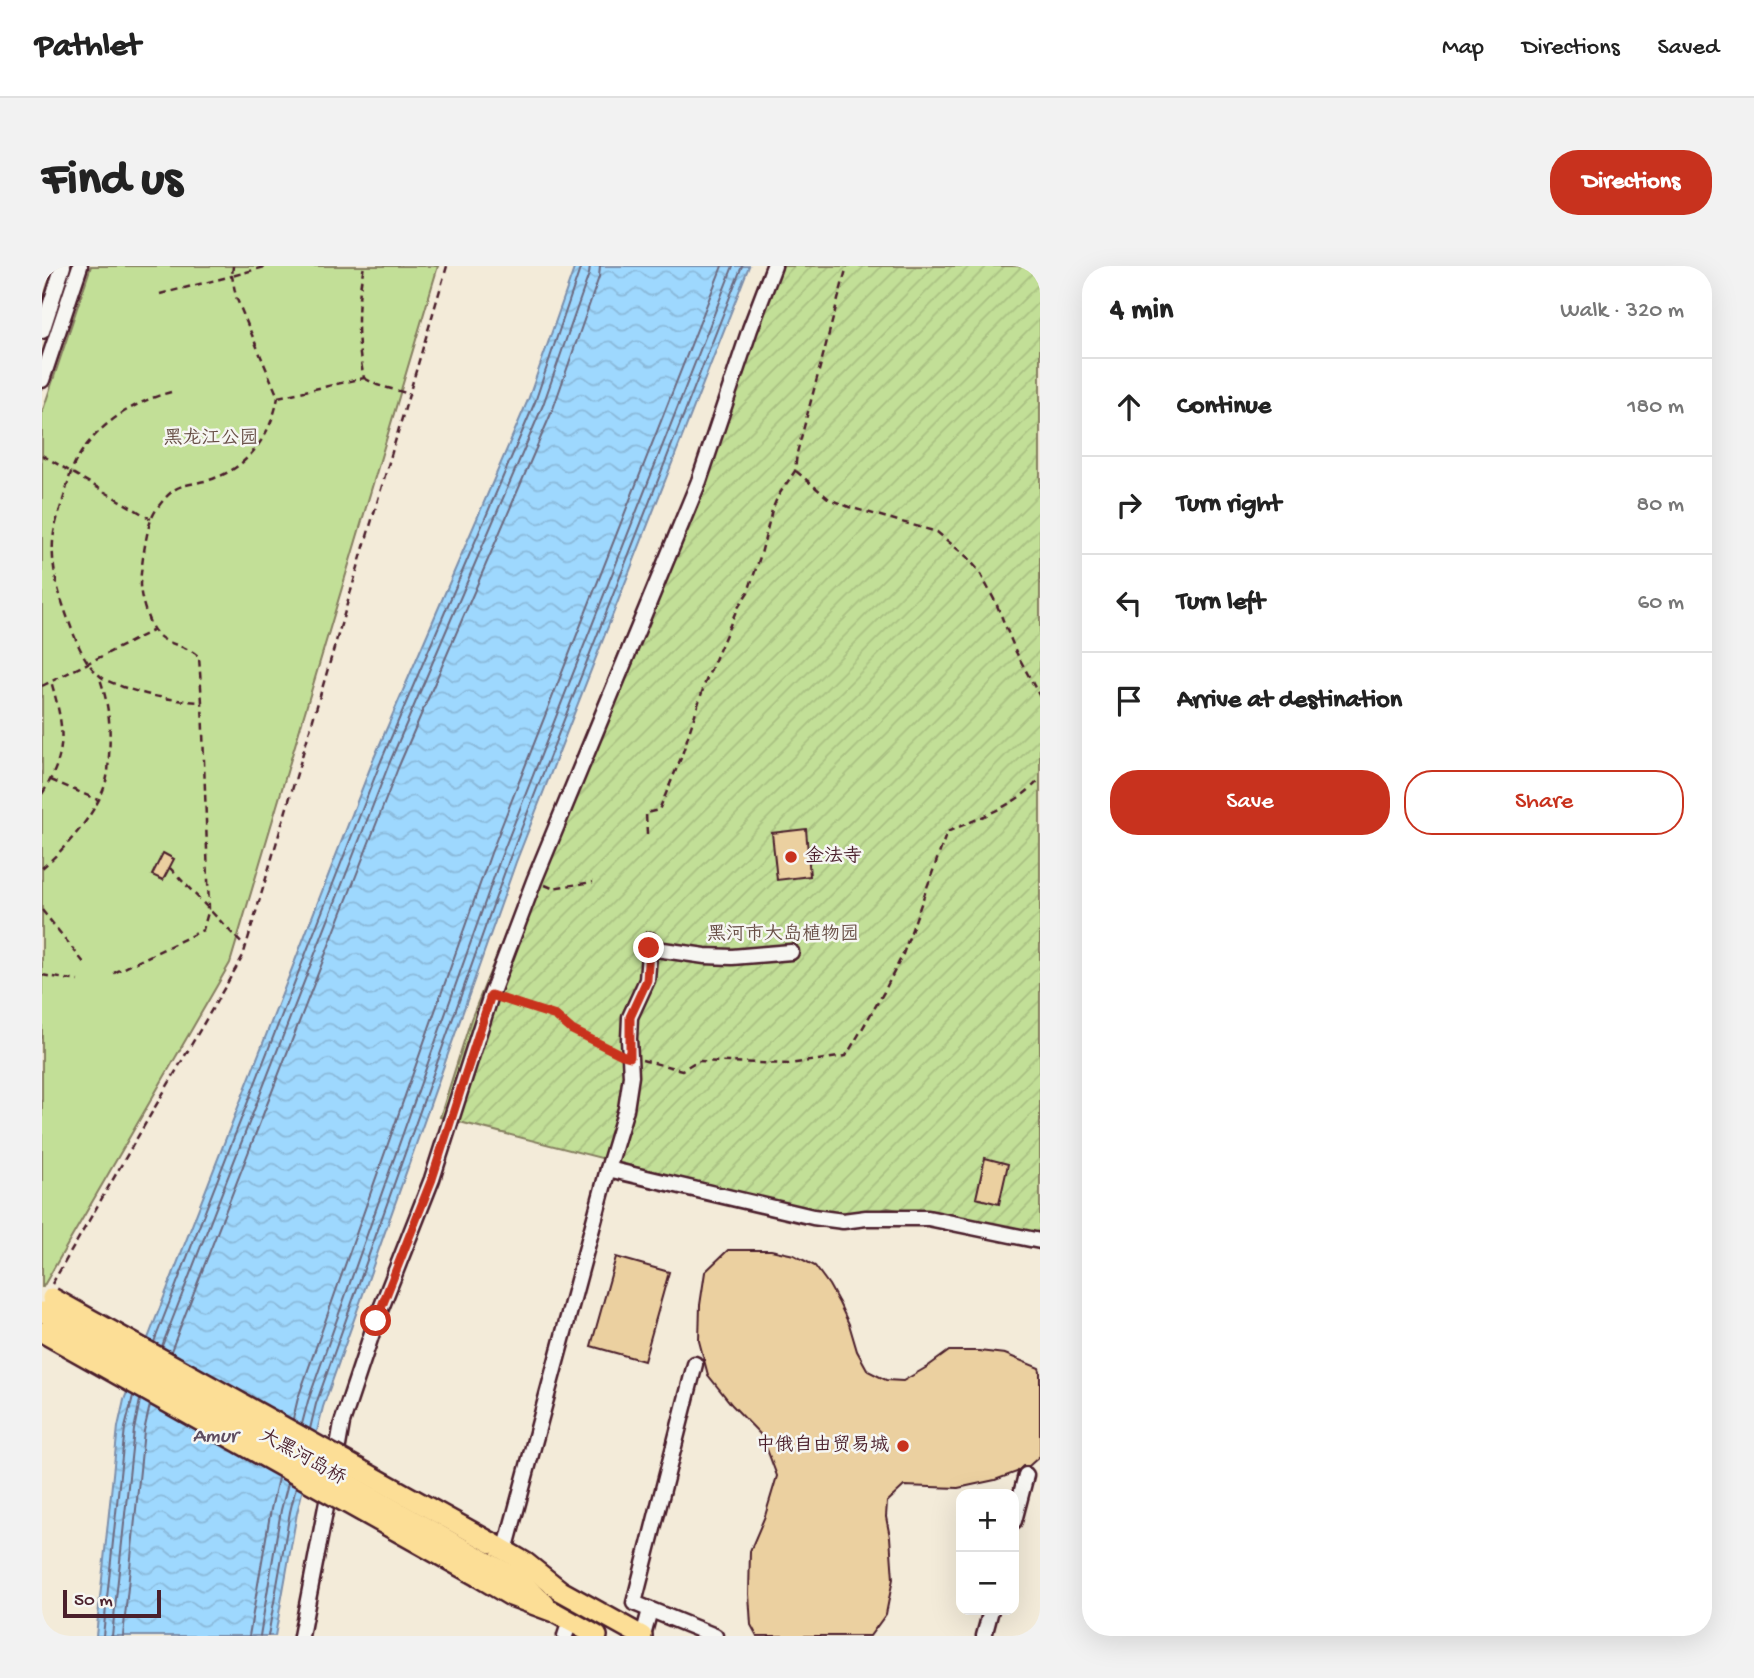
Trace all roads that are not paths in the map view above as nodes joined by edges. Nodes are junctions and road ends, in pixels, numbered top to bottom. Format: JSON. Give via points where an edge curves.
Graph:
{"nodes":[{"id":1,"x":63,"y":266,"type":"edge"},
{"id":2,"x":80,"y":266,"type":"edge"},
{"id":3,"x":774,"y":266,"type":"edge"},
{"id":4,"x":42,"y":331,"type":"edge"},
{"id":5,"x":42,"y":380,"type":"edge"},
{"id":6,"x":791,"y":952,"type":"dead end"},
{"id":7,"x":608,"y":1169,"type":"junction"},
{"id":8,"x":1040,"y":1241,"type":"edge"},
{"id":9,"x":46,"y":1300,"type":"edge"},
{"id":10,"x":42,"y":1332,"type":"edge"},
{"id":11,"x":695,"y":1364,"type":"dead end"},
{"id":12,"x":1026,"y":1475,"type":"dead end"},
{"id":13,"x":1019,"y":1502,"type":"edge"},
{"id":14,"x":490,"y":1558,"type":"junction"},
{"id":15,"x":517,"y":1579,"type":"junction"},
{"id":16,"x":561,"y":1591,"type":"junction"},
{"id":17,"x":650,"y":1610,"type":"junction"},
{"id":18,"x":990,"y":1615,"type":"edge"},
{"id":19,"x":563,"y":1623,"type":"edge"},
{"id":20,"x":301,"y":1636,"type":"edge"},
{"id":21,"x":597,"y":1636,"type":"edge"},
{"id":22,"x":642,"y":1636,"type":"edge"},
{"id":23,"x":715,"y":1636,"type":"edge"},
{"id":24,"x":984,"y":1636,"type":"edge"}],
"edges":[{"from":1,"to":4,"type":"street"},
{"from":2,"to":5,"type":"street"},
{"from":3,"to":20,"type":"street","via":[[699,481],[534,881],[491,995],[432,1179],[376,1321],[342,1423]]},
{"from":6,"to":7,"type":"street","via":[[705,956],[650,944],[647,980],[630,1017],[631,1076],[626,1109]]},
{"from":7,"to":8,"type":"street","via":[[813,1217],[842,1221],[928,1218]]},
{"from":7,"to":14,"type":"street"},
{"from":9,"to":14,"type":"main road","name":"大黑河岛桥","bridge":true},
{"from":10,"to":14,"type":"main road","bridge":true},
{"from":11,"to":17,"type":"street","via":[[634,1603]]},
{"from":12,"to":13,"type":"street"},
{"from":14,"to":15,"type":"main road"},
{"from":14,"to":16,"type":"main road","via":[[526,1563]]},
{"from":14,"to":19,"type":"main road","via":[[511,1595]]},
{"from":15,"to":16,"type":"main road"},
{"from":15,"to":19,"type":"main road"},
{"from":16,"to":22,"type":"main road"},
{"from":17,"to":22,"type":"street"},
{"from":17,"to":23,"type":"street"},
{"from":18,"to":24,"type":"street"},
{"from":19,"to":21,"type":"main road"}]}
